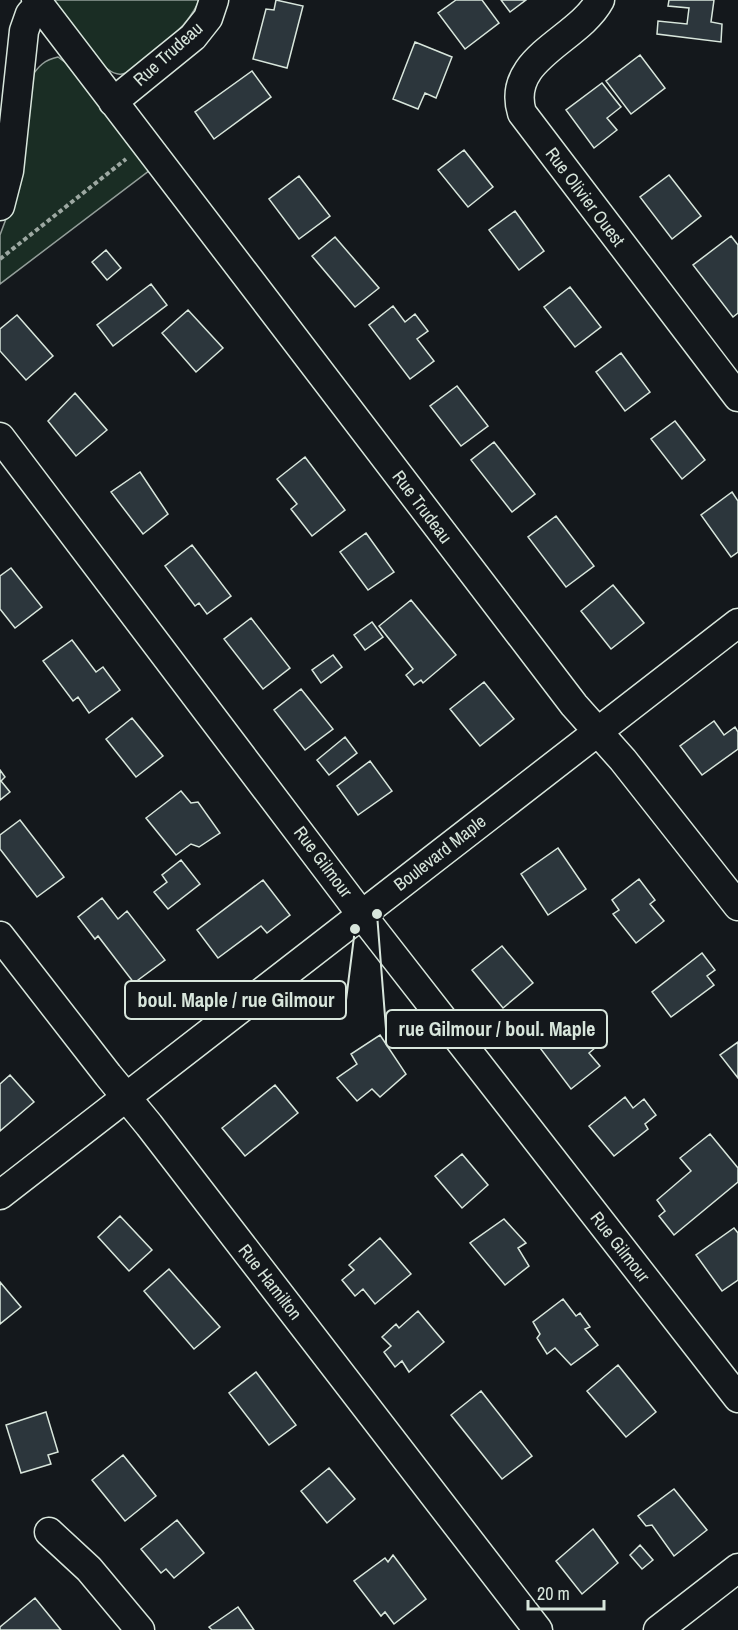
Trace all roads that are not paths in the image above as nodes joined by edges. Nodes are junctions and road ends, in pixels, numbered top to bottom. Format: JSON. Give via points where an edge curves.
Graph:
{"nodes":[{"id":1,"x":214,"y":0,"type":"edge"},
{"id":2,"x":600,"y":0,"type":"edge"},
{"id":3,"x":38,"y":2,"type":"edge"},
{"id":4,"x":113,"y":102,"type":"junction"},
{"id":5,"x":0,"y":206,"type":"edge"},
{"id":6,"x":738,"y":397,"type":"edge"},
{"id":7,"x":0,"y":437,"type":"edge"},
{"id":8,"x":738,"y":623,"type":"edge"},
{"id":9,"x":598,"y":732,"type":"junction"},
{"id":10,"x":738,"y":906,"type":"edge"},
{"id":11,"x":361,"y":914,"type":"junction"},
{"id":12,"x":0,"y":936,"type":"edge"},
{"id":13,"x":126,"y":1098,"type":"junction"},
{"id":14,"x":0,"y":1195,"type":"edge"},
{"id":15,"x":738,"y":1398,"type":"edge"},
{"id":16,"x":49,"y":1533,"type":"dead end"},
{"id":17,"x":738,"y":1568,"type":"edge"},
{"id":18,"x":140,"y":1630,"type":"edge"},
{"id":19,"x":538,"y":1630,"type":"edge"},
{"id":20,"x":658,"y":1630,"type":"edge"}],
"edges":[{"from":1,"to":4,"type":"street","name":"Rue Trudeau","via":[[208,18],[193,37]]},
{"from":2,"to":6,"type":"street","name":"Rue Olivier Ouest","via":[[578,27],[531,65],[518,95],[522,113]]},
{"from":3,"to":4,"type":"street","name":"Rue Trudeau"},
{"from":3,"to":5,"type":"street","via":[[24,32],[9,171]]},
{"from":4,"to":9,"type":"street","name":"Rue Trudeau"},
{"from":7,"to":11,"type":"street","name":"Rue Gilmour"},
{"from":8,"to":9,"type":"street","name":"Boulevard Maple"},
{"from":9,"to":10,"type":"street","name":"Rue Trudeau"},
{"from":9,"to":11,"type":"street","name":"Boulevard Maple"},
{"from":11,"to":13,"type":"street","name":"Boulevard Maple"},
{"from":11,"to":15,"type":"street","name":"Rue Gilmour"},
{"from":12,"to":13,"type":"street","name":"Rue Hamilton"},
{"from":13,"to":14,"type":"street","name":"Boulevard Maple"},
{"from":13,"to":19,"type":"street","name":"Rue Hamilton"},
{"from":16,"to":18,"type":"street","via":[[90,1569]]},
{"from":17,"to":20,"type":"street"}]}
